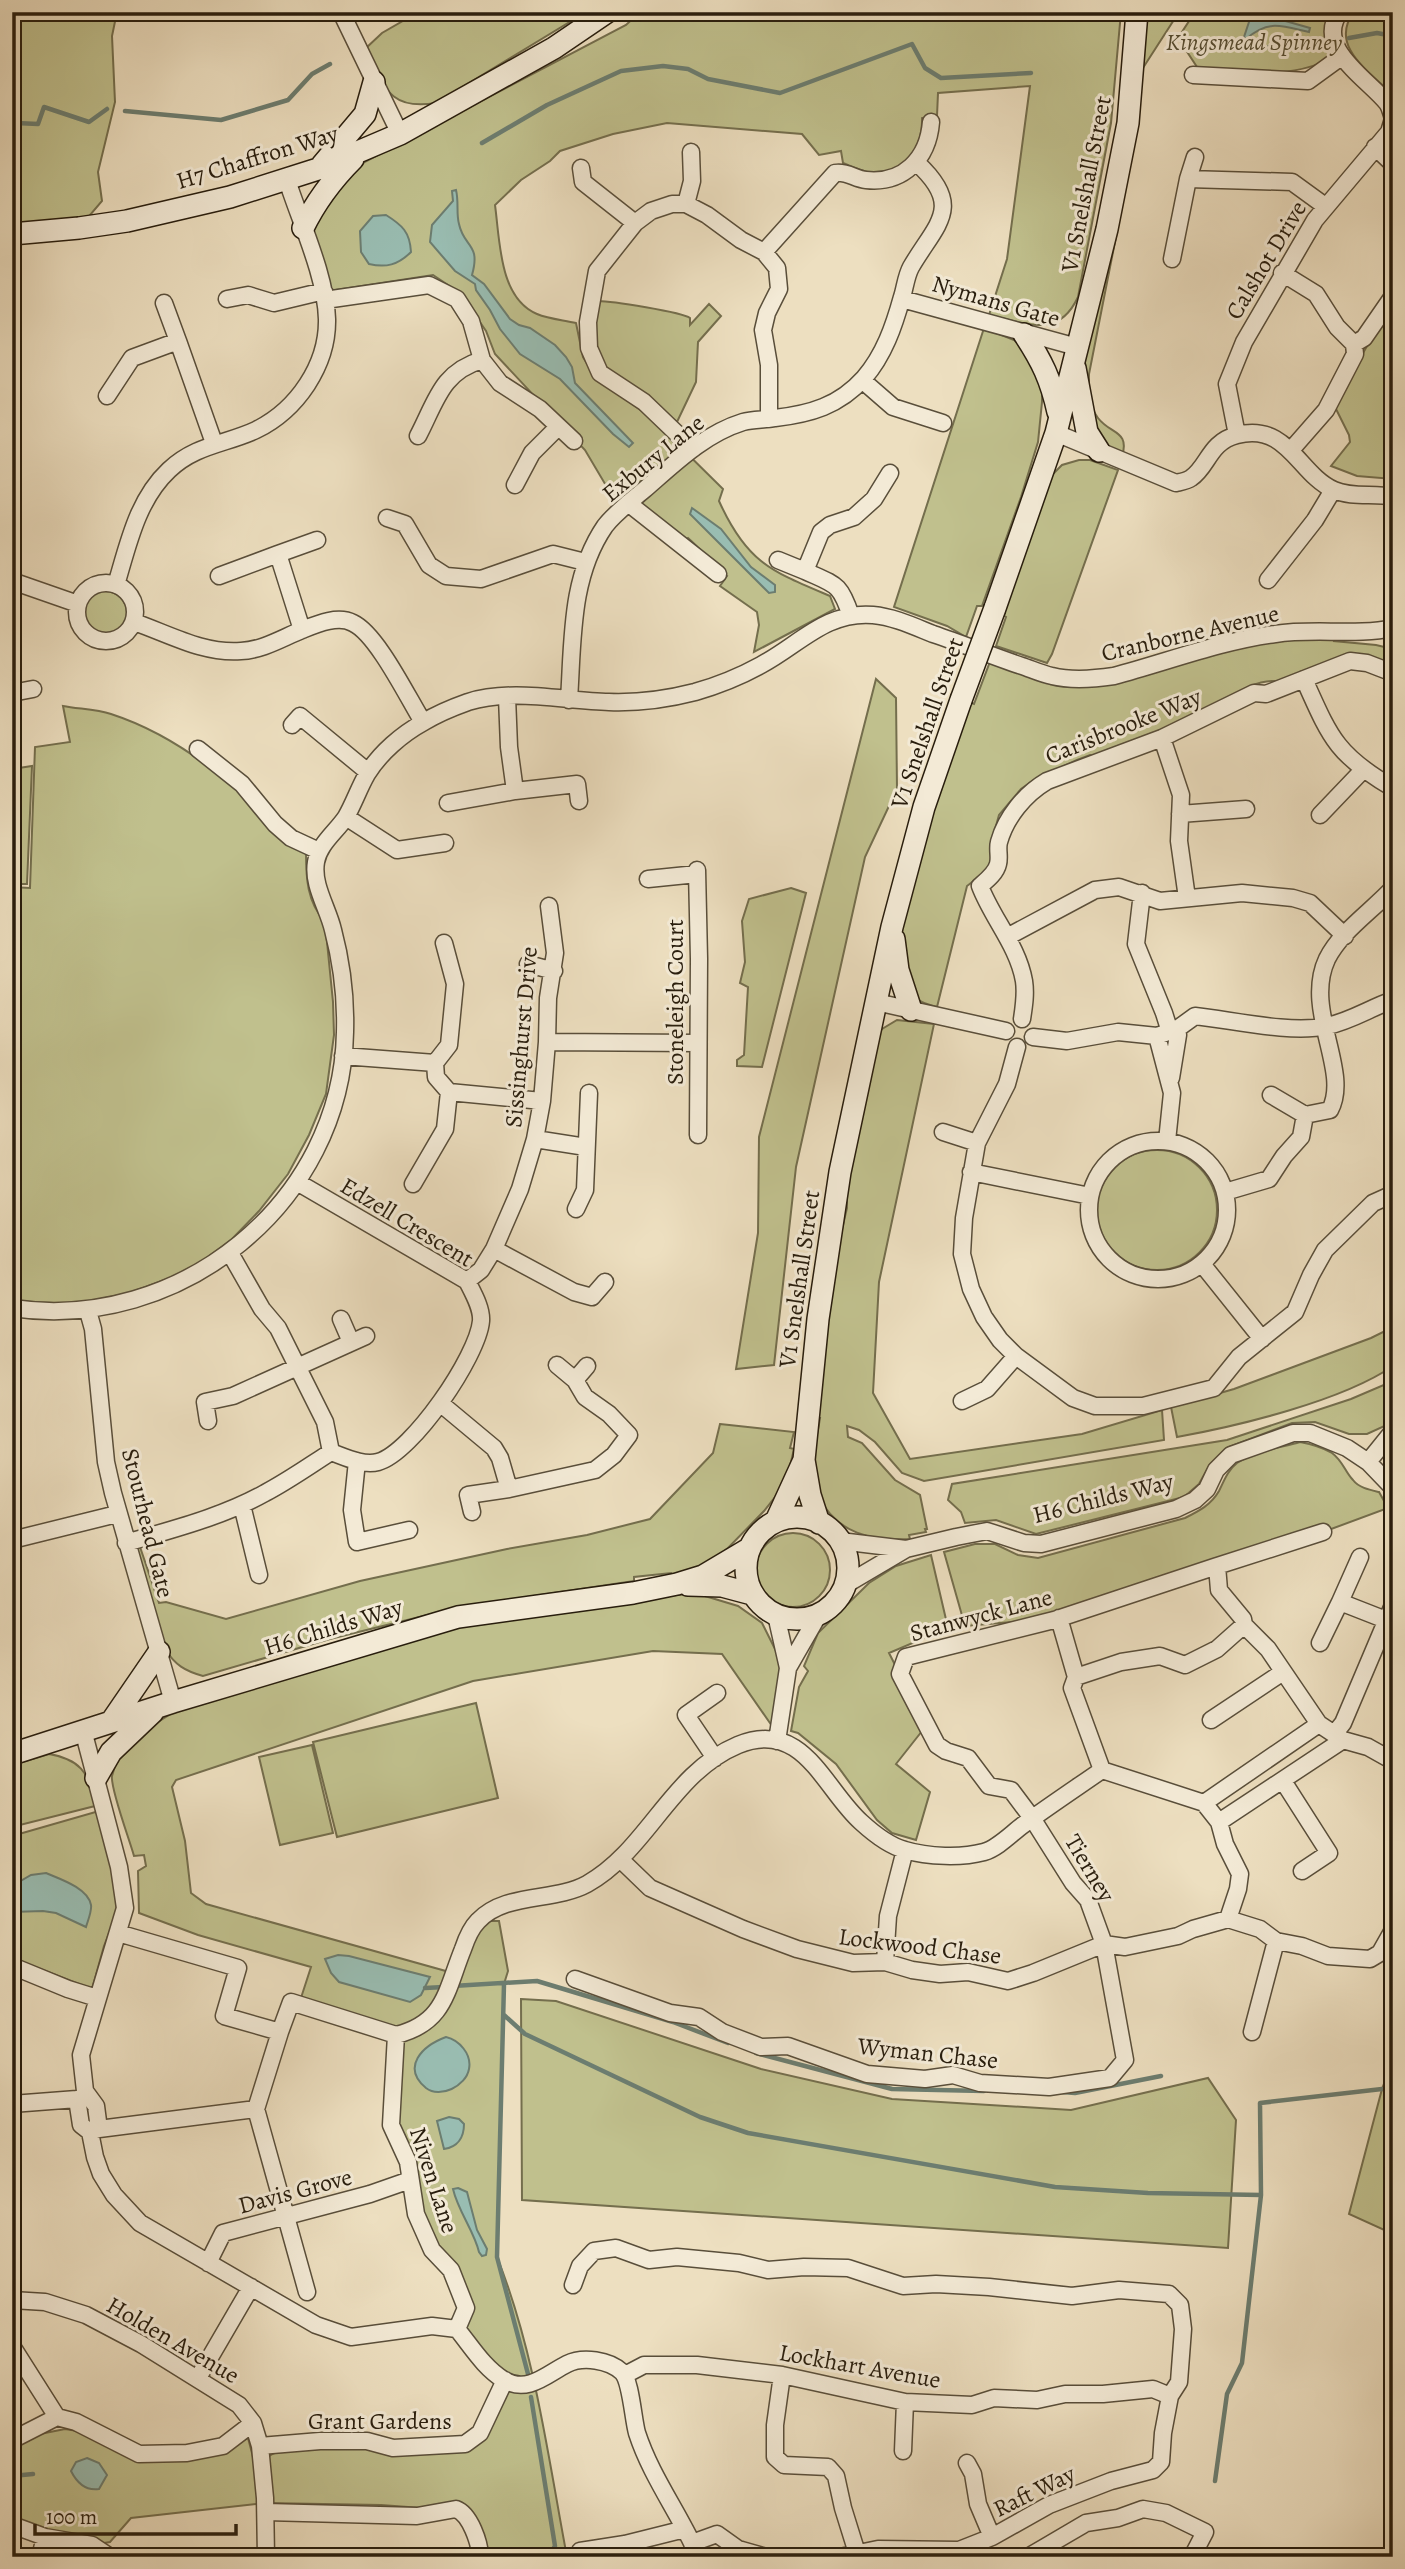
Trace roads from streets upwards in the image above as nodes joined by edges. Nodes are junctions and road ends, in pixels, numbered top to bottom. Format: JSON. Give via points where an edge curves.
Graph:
{"nodes":[{"id":1,"x":341,"y":12,"type":"edge"},
{"id":2,"x":607,"y":12,"type":"edge"},
{"id":3,"x":1137,"y":12,"type":"edge"},
{"id":4,"x":1340,"y":12,"type":"edge"},
{"id":5,"x":1341,"y":57,"type":"junction"},
{"id":6,"x":1193,"y":75,"type":"dead end"},
{"id":7,"x":374,"y":82,"type":"junction"},
{"id":8,"x":1393,"y":119,"type":"edge"},
{"id":9,"x":931,"y":122,"type":"dead end"},
{"id":10,"x":400,"y":134,"type":"junction"},
{"id":11,"x":1375,"y":147,"type":"junction"},
{"id":12,"x":360,"y":152,"type":"junction"},
{"id":13,"x":691,"y":152,"type":"dead end"},
{"id":14,"x":1195,"y":157,"type":"dead end"},
{"id":15,"x":917,"y":163,"type":"junction"},
{"id":16,"x":1393,"y":164,"type":"edge"},
{"id":17,"x":581,"y":168,"type":"dead end"},
{"id":18,"x":318,"y":169,"type":"junction"},
{"id":19,"x":1188,"y":179,"type":"junction"},
{"id":20,"x":287,"y":180,"type":"junction"},
{"id":21,"x":686,"y":204,"type":"junction"},
{"id":22,"x":1325,"y":206,"type":"junction"},
{"id":23,"x":635,"y":223,"type":"junction"},
{"id":24,"x":303,"y":228,"type":"junction"},
{"id":25,"x":12,"y":234,"type":"edge"},
{"id":26,"x":764,"y":252,"type":"junction"},
{"id":27,"x":1172,"y":259,"type":"dead end"},
{"id":28,"x":1282,"y":273,"type":"junction"},
{"id":29,"x":324,"y":295,"type":"junction"},
{"id":30,"x":1393,"y":296,"type":"edge"},
{"id":31,"x":227,"y":299,"type":"dead end"},
{"id":32,"x":902,"y":299,"type":"junction"},
{"id":33,"x":164,"y":303,"type":"dead end"},
{"id":34,"x":1024,"y":334,"type":"junction"},
{"id":35,"x":178,"y":341,"type":"junction"},
{"id":36,"x":1354,"y":344,"type":"junction"},
{"id":37,"x":1076,"y":354,"type":"junction"},
{"id":38,"x":482,"y":360,"type":"junction"},
{"id":39,"x":862,"y":380,"type":"junction"},
{"id":40,"x":107,"y":396,"type":"dead end"},
{"id":41,"x":769,"y":419,"type":"junction"},
{"id":42,"x":943,"y":423,"type":"dead end"},
{"id":43,"x":1058,"y":425,"type":"junction"},
{"id":44,"x":558,"y":426,"type":"junction"},
{"id":45,"x":1237,"y":435,"type":"junction"},
{"id":46,"x":418,"y":436,"type":"dead end"},
{"id":47,"x":574,"y":441,"type":"dead end"},
{"id":48,"x":214,"y":443,"type":"junction"},
{"id":49,"x":693,"y":449,"type":"junction"},
{"id":50,"x":1292,"y":450,"type":"junction"},
{"id":51,"x":1099,"y":451,"type":"junction"},
{"id":52,"x":890,"y":473,"type":"dead end"},
{"id":53,"x":514,"y":485,"type":"dead end"},
{"id":54,"x":1333,"y":490,"type":"junction"},
{"id":55,"x":1393,"y":497,"type":"edge"},
{"id":56,"x":628,"y":503,"type":"junction"},
{"id":57,"x":387,"y":518,"type":"dead end"},
{"id":58,"x":317,"y":540,"type":"dead end"},
{"id":59,"x":278,"y":554,"type":"junction"},
{"id":60,"x":778,"y":560,"type":"dead end"},
{"id":61,"x":585,"y":562,"type":"junction"},
{"id":62,"x":805,"y":572,"type":"junction"},
{"id":63,"x":718,"y":574,"type":"dead end"},
{"id":64,"x":219,"y":576,"type":"dead end"},
{"id":65,"x":1268,"y":580,"type":"dead end"},
{"id":66,"x":12,"y":581,"type":"edge"},
{"id":67,"x":117,"y":585,"type":"junction"},
{"id":68,"x":79,"y":604,"type":"junction"},
{"id":69,"x":851,"y":616,"type":"junction"},
{"id":70,"x":134,"y":622,"type":"junction"},
{"id":71,"x":1393,"y":628,"type":"edge"},
{"id":72,"x":302,"y":630,"type":"junction"},
{"id":73,"x":1375,"y":632,"type":"junction"},
{"id":74,"x":1393,"y":640,"type":"edge"},
{"id":75,"x":1393,"y":673,"type":"edge"},
{"id":76,"x":1304,"y":679,"type":"junction"},
{"id":77,"x":33,"y":690,"type":"dead end"},
{"id":78,"x":12,"y":693,"type":"edge"},
{"id":79,"x":506,"y":697,"type":"junction"},
{"id":80,"x":569,"y":700,"type":"junction"},
{"id":81,"x":424,"y":722,"type":"junction"},
{"id":82,"x":292,"y":725,"type":"dead end"},
{"id":83,"x":1162,"y":738,"type":"junction"},
{"id":84,"x":198,"y":749,"type":"dead end"},
{"id":85,"x":1363,"y":770,"type":"junction"},
{"id":86,"x":368,"y":772,"type":"junction"},
{"id":87,"x":1393,"y":788,"type":"edge"},
{"id":88,"x":515,"y":791,"type":"junction"},
{"id":89,"x":579,"y":802,"type":"dead end"},
{"id":90,"x":448,"y":803,"type":"dead end"},
{"id":91,"x":1246,"y":808,"type":"dead end"},
{"id":92,"x":1181,"y":814,"type":"junction"},
{"id":93,"x":1320,"y":815,"type":"dead end"},
{"id":94,"x":346,"y":817,"type":"junction"},
{"id":95,"x":445,"y":843,"type":"dead end"},
{"id":96,"x":319,"y":852,"type":"junction"},
{"id":97,"x":648,"y":879,"type":"dead end"},
{"id":98,"x":1393,"y":888,"type":"edge"},
{"id":99,"x":1142,"y":893,"type":"junction"},
{"id":100,"x":1187,"y":898,"type":"junction"},
{"id":101,"x":550,"y":906,"type":"dead end"},
{"id":102,"x":892,"y":927,"type":"junction"},
{"id":103,"x":1345,"y":936,"type":"junction"},
{"id":104,"x":1007,"y":937,"type":"junction"},
{"id":105,"x":444,"y":943,"type":"dead end"},
{"id":106,"x":528,"y":964,"type":"dead end"},
{"id":107,"x":554,"y":971,"type":"junction"},
{"id":108,"x":1393,"y":1000,"type":"edge"},
{"id":109,"x":876,"y":1002,"type":"junction"},
{"id":110,"x":911,"y":1010,"type":"junction"},
{"id":111,"x":1022,"y":1019,"type":"junction"},
{"id":112,"x":1324,"y":1027,"type":"junction"},
{"id":113,"x":1006,"y":1031,"type":"junction"},
{"id":114,"x":1168,"y":1032,"type":"junction"},
{"id":115,"x":1033,"y":1037,"type":"junction"},
{"id":116,"x":547,"y":1042,"type":"junction"},
{"id":117,"x":697,"y":1043,"type":"junction"},
{"id":118,"x":1017,"y":1047,"type":"junction"},
{"id":119,"x":344,"y":1056,"type":"junction"},
{"id":120,"x":435,"y":1063,"type":"junction"},
{"id":121,"x":449,"y":1092,"type":"junction"},
{"id":122,"x":589,"y":1093,"type":"dead end"},
{"id":123,"x":1271,"y":1095,"type":"dead end"},
{"id":124,"x":542,"y":1101,"type":"junction"},
{"id":125,"x":1305,"y":1115,"type":"junction"},
{"id":126,"x":943,"y":1132,"type":"dead end"},
{"id":127,"x":698,"y":1135,"type":"dead end"},
{"id":128,"x":535,"y":1139,"type":"junction"},
{"id":129,"x":1167,"y":1141,"type":"junction"},
{"id":130,"x":977,"y":1143,"type":"junction"},
{"id":131,"x":586,"y":1147,"type":"junction"},
{"id":132,"x":971,"y":1172,"type":"junction"},
{"id":133,"x":297,"y":1182,"type":"junction"},
{"id":134,"x":413,"y":1184,"type":"dead end"},
{"id":135,"x":1225,"y":1192,"type":"junction"},
{"id":136,"x":1393,"y":1194,"type":"edge"},
{"id":137,"x":1090,"y":1196,"type":"junction"},
{"id":138,"x":576,"y":1209,"type":"dead end"},
{"id":139,"x":494,"y":1249,"type":"junction"},
{"id":140,"x":230,"y":1252,"type":"junction"},
{"id":141,"x":1202,"y":1264,"type":"junction"},
{"id":142,"x":467,"y":1281,"type":"junction"},
{"id":143,"x":605,"y":1282,"type":"dead end"},
{"id":144,"x":12,"y":1308,"type":"edge"},
{"id":145,"x":88,"y":1311,"type":"junction"},
{"id":146,"x":341,"y":1319,"type":"dead end"},
{"id":147,"x":1262,"y":1339,"type":"junction"},
{"id":148,"x":1016,"y":1356,"type":"junction"},
{"id":149,"x":557,"y":1366,"type":"dead end"},
{"id":150,"x":587,"y":1366,"type":"dead end"},
{"id":151,"x":297,"y":1367,"type":"junction"},
{"id":152,"x":575,"y":1380,"type":"junction"},
{"id":153,"x":959,"y":1402,"type":"dead end"},
{"id":154,"x":440,"y":1404,"type":"junction"},
{"id":155,"x":208,"y":1421,"type":"dead end"},
{"id":156,"x":1393,"y":1431,"type":"edge"},
{"id":157,"x":331,"y":1452,"type":"junction"},
{"id":158,"x":804,"y":1460,"type":"junction"},
{"id":159,"x":357,"y":1461,"type":"junction"},
{"id":160,"x":1368,"y":1462,"type":"junction"},
{"id":161,"x":1393,"y":1488,"type":"edge"},
{"id":162,"x":509,"y":1489,"type":"junction"},
{"id":163,"x":242,"y":1504,"type":"junction"},
{"id":164,"x":472,"y":1512,"type":"dead end"},
{"id":165,"x":117,"y":1514,"type":"junction"},
{"id":166,"x":776,"y":1521,"type":"junction"},
{"id":167,"x":819,"y":1522,"type":"junction"},
{"id":168,"x":409,"y":1530,"type":"dead end"},
{"id":169,"x":1323,"y":1532,"type":"dead end"},
{"id":170,"x":12,"y":1541,"type":"edge"},
{"id":171,"x":840,"y":1541,"type":"junction"},
{"id":172,"x":126,"y":1543,"type":"junction"},
{"id":173,"x":750,"y":1548,"type":"junction"},
{"id":174,"x":910,"y":1548,"type":"junction"},
{"id":175,"x":1360,"y":1557,"type":"dead end"},
{"id":176,"x":1217,"y":1566,"type":"junction"},
{"id":177,"x":259,"y":1575,"type":"dead end"},
{"id":178,"x":677,"y":1584,"type":"junction"},
{"id":179,"x":845,"y":1585,"type":"junction"},
{"id":180,"x":752,"y":1594,"type":"junction"},
{"id":181,"x":1340,"y":1602,"type":"junction"},
{"id":182,"x":1390,"y":1613,"type":"edge"},
{"id":183,"x":776,"y":1615,"type":"junction"},
{"id":184,"x":819,"y":1615,"type":"junction"},
{"id":185,"x":1059,"y":1618,"type":"junction"},
{"id":186,"x":1244,"y":1625,"type":"junction"},
{"id":187,"x":1321,"y":1643,"type":"dead end"},
{"id":188,"x":159,"y":1652,"type":"junction"},
{"id":189,"x":788,"y":1668,"type":"junction"},
{"id":190,"x":1283,"y":1672,"type":"junction"},
{"id":191,"x":1076,"y":1677,"type":"junction"},
{"id":192,"x":717,"y":1693,"type":"dead end"},
{"id":193,"x":166,"y":1704,"type":"junction"},
{"id":194,"x":1211,"y":1720,"type":"dead end"},
{"id":195,"x":111,"y":1722,"type":"junction"},
{"id":196,"x":1319,"y":1724,"type":"junction"},
{"id":197,"x":83,"y":1731,"type":"junction"},
{"id":198,"x":1339,"y":1736,"type":"junction"},
{"id":199,"x":777,"y":1741,"type":"junction"},
{"id":200,"x":12,"y":1754,"type":"edge"},
{"id":201,"x":715,"y":1758,"type":"junction"},
{"id":202,"x":1393,"y":1761,"type":"edge"},
{"id":203,"x":1102,"y":1770,"type":"junction"},
{"id":204,"x":96,"y":1778,"type":"junction"},
{"id":205,"x":1283,"y":1781,"type":"junction"},
{"id":206,"x":1204,"y":1803,"type":"junction"},
{"id":207,"x":1032,"y":1818,"type":"junction"},
{"id":208,"x":1219,"y":1822,"type":"junction"},
{"id":209,"x":905,"y":1850,"type":"junction"},
{"id":210,"x":621,"y":1860,"type":"junction"},
{"id":211,"x":1302,"y":1871,"type":"dead end"},
{"id":212,"x":1228,"y":1919,"type":"junction"},
{"id":213,"x":1393,"y":1930,"type":"edge"},
{"id":214,"x":118,"y":1933,"type":"junction"},
{"id":215,"x":1276,"y":1941,"type":"junction"},
{"id":216,"x":1104,"y":1944,"type":"junction"},
{"id":217,"x":885,"y":1962,"type":"junction"},
{"id":218,"x":12,"y":1966,"type":"edge"},
{"id":219,"x":575,"y":1979,"type":"dead end"},
{"id":220,"x":97,"y":1998,"type":"junction"},
{"id":221,"x":280,"y":2032,"type":"junction"},
{"id":222,"x":1252,"y":2032,"type":"dead end"},
{"id":223,"x":396,"y":2035,"type":"junction"},
{"id":224,"x":81,"y":2095,"type":"junction"},
{"id":225,"x":12,"y":2104,"type":"edge"},
{"id":226,"x":256,"y":2109,"type":"junction"},
{"id":227,"x":95,"y":2131,"type":"junction"},
{"id":228,"x":410,"y":2180,"type":"junction"},
{"id":229,"x":286,"y":2217,"type":"junction"},
{"id":230,"x":208,"y":2263,"type":"junction"},
{"id":231,"x":573,"y":2285,"type":"dead end"},
{"id":232,"x":251,"y":2287,"type":"junction"},
{"id":233,"x":306,"y":2292,"type":"dead end"},
{"id":234,"x":12,"y":2300,"type":"edge"},
{"id":235,"x":457,"y":2329,"type":"junction"},
{"id":236,"x":12,"y":2346,"type":"edge"},
{"id":237,"x":625,"y":2375,"type":"junction"},
{"id":238,"x":782,"y":2375,"type":"junction"},
{"id":239,"x":198,"y":2378,"type":"junction"},
{"id":240,"x":505,"y":2381,"type":"junction"},
{"id":241,"x":1170,"y":2396,"type":"junction"},
{"id":242,"x":905,"y":2402,"type":"junction"},
{"id":243,"x":57,"y":2417,"type":"junction"},
{"id":244,"x":253,"y":2423,"type":"junction"},
{"id":245,"x":12,"y":2441,"type":"edge"},
{"id":246,"x":260,"y":2446,"type":"junction"},
{"id":247,"x":903,"y":2451,"type":"dead end"},
{"id":248,"x":967,"y":2463,"type":"dead end"},
{"id":249,"x":265,"y":2512,"type":"junction"},
{"id":250,"x":12,"y":2525,"type":"edge"},
{"id":251,"x":992,"y":2536,"type":"junction"},
{"id":252,"x":46,"y":2538,"type":"junction"},
{"id":253,"x":691,"y":2543,"type":"edge"},
{"id":254,"x":580,"y":2550,"type":"dead end"},
{"id":255,"x":858,"y":2553,"type":"junction"},
{"id":256,"x":40,"y":2557,"type":"edge"},
{"id":257,"x":110,"y":2557,"type":"edge"},
{"id":258,"x":267,"y":2557,"type":"edge"},
{"id":259,"x":480,"y":2557,"type":"edge"},
{"id":260,"x":765,"y":2557,"type":"edge"},
{"id":261,"x":840,"y":2557,"type":"edge"},
{"id":262,"x":1028,"y":2557,"type":"edge"},
{"id":263,"x":1192,"y":2557,"type":"edge"}],
"edges":[{"from":1,"to":7,"type":"street"},
{"from":2,"to":10,"type":"street","name":"H7 Chaffron Way","via":[[554,48]]},
{"from":3,"to":37,"type":"street","name":"V1 Snelshall Street","via":[[1128,123]]},
{"from":4,"to":5,"type":"street","via":[[1334,35]]},
{"from":5,"to":6,"type":"street","via":[[1308,80]]},
{"from":5,"to":8,"type":"street","via":[[1388,105]]},
{"from":7,"to":10,"type":"street"},
{"from":7,"to":18,"type":"street","via":[[365,114]]},
{"from":8,"to":11,"type":"street","name":"Calshot Drive","via":[[1389,132]]},
{"from":9,"to":15,"type":"street"},
{"from":10,"to":12,"type":"street","name":"H7 Chaffron Way"},
{"from":11,"to":16,"type":"street"},
{"from":11,"to":22,"type":"street","name":"Calshot Drive"},
{"from":12,"to":18,"type":"street","name":"H7 Chaffron Way"},
{"from":12,"to":24,"type":"street","via":[[314,203]]},
{"from":13,"to":21,"type":"street","via":[[692,181]]},
{"from":14,"to":19,"type":"street"},
{"from":15,"to":26,"type":"street","via":[[886,181],[835,173]]},
{"from":15,"to":32,"type":"street","name":"Exbury Lane","via":[[940,191],[944,210],[939,226],[910,269]]},
{"from":17,"to":23,"type":"street","via":[[583,182]]},
{"from":18,"to":20,"type":"street","name":"H7 Chaffron Way"},
{"from":19,"to":22,"type":"street","via":[[1292,182]]},
{"from":19,"to":27,"type":"street"},
{"from":20,"to":24,"type":"street"},
{"from":20,"to":25,"type":"street","name":"H7 Chaffron Way","via":[[127,220]]},
{"from":21,"to":23,"type":"street","via":[[651,211]]},
{"from":21,"to":26,"type":"street"},
{"from":22,"to":28,"type":"street","name":"Calshot Drive"},
{"from":23,"to":49,"type":"street","via":[[597,271],[588,322],[589,348],[600,373],[645,402]]},
{"from":24,"to":29,"type":"street"},
{"from":26,"to":41,"type":"street","via":[[777,268],[779,289],[763,330],[769,365]]},
{"from":28,"to":36,"type":"street","via":[[1316,294]]},
{"from":28,"to":45,"type":"street","name":"Calshot Drive","via":[[1227,384]]},
{"from":29,"to":31,"type":"street","via":[[274,303],[248,295]]},
{"from":29,"to":38,"type":"street","via":[[429,285],[457,299],[471,321]]},
{"from":29,"to":48,"type":"street","via":[[327,321],[322,350],[312,377],[296,400],[256,430]]},
{"from":30,"to":36,"type":"street","via":[[1364,338]]},
{"from":32,"to":34,"type":"street","name":"Nymans Gate"},
{"from":32,"to":39,"type":"street","name":"Exbury Lane","via":[[879,358]]},
{"from":33,"to":35,"type":"street"},
{"from":34,"to":37,"type":"street","name":"Nymans Gate"},
{"from":34,"to":43,"type":"street","via":[[1048,374]]},
{"from":35,"to":40,"type":"street","via":[[132,358]]},
{"from":35,"to":48,"type":"street"},
{"from":36,"to":50,"type":"street","via":[[1355,354],[1326,410]]},
{"from":37,"to":43,"type":"street","name":"V1 Snelshall Street"},
{"from":37,"to":51,"type":"street","via":[[1087,432]]},
{"from":38,"to":44,"type":"street","via":[[500,383]]},
{"from":38,"to":46,"type":"street","via":[[464,365],[446,381]]},
{"from":39,"to":41,"type":"street","name":"Exbury Lane","via":[[809,414]]},
{"from":39,"to":42,"type":"street","via":[[893,407]]},
{"from":41,"to":49,"type":"street","name":"Exbury Lane","via":[[745,421]]},
{"from":43,"to":51,"type":"street"},
{"from":43,"to":102,"type":"street","name":"V1 Snelshall Street","bridge":true,"via":[[925,807]]},
{"from":44,"to":47,"type":"street"},
{"from":44,"to":53,"type":"street","via":[[532,453]]},
{"from":45,"to":50,"type":"street","via":[[1275,438]]},
{"from":45,"to":51,"type":"street","via":[[1212,451],[1192,478],[1176,483]]},
{"from":48,"to":67,"type":"street","via":[[169,470],[144,500]]},
{"from":49,"to":56,"type":"street","name":"Exbury Lane"},
{"from":50,"to":54,"type":"street"},
{"from":52,"to":62,"type":"street","via":[[874,499],[854,517],[821,532]]},
{"from":54,"to":55,"type":"street"},
{"from":54,"to":65,"type":"street"},
{"from":56,"to":61,"type":"street","name":"Exbury Lane","via":[[606,525]]},
{"from":56,"to":63,"type":"street"},
{"from":57,"to":61,"type":"street","via":[[409,516],[429,565],[446,576],[481,579],[553,554]]},
{"from":58,"to":59,"type":"street"},
{"from":59,"to":64,"type":"street"},
{"from":59,"to":72,"type":"street"},
{"from":60,"to":62,"type":"street"},
{"from":61,"to":80,"type":"street","name":"Exbury Lane","via":[[576,594]]},
{"from":62,"to":69,"type":"street","via":[[843,591]]},
{"from":66,"to":68,"type":"street"},
{"from":67,"to":68,"type":"street","via":[[89,589]]},
{"from":67,"to":70,"type":"street","via":[[132,600]]},
{"from":68,"to":70,"type":"street","via":[[81,627],[101,641],[124,635]]},
{"from":69,"to":73,"type":"street","name":"Cranborne Avenue","via":[[888,617],[1052,677],[1087,680],[1274,634]]},
{"from":69,"to":80,"type":"street","name":"Cranborne Avenue","via":[[836,618],[761,665],[696,692],[612,703]]},
{"from":70,"to":72,"type":"street","via":[[200,646],[242,651]]},
{"from":71,"to":73,"type":"street","name":"Cranborne Avenue"},
{"from":72,"to":81,"type":"street","via":[[335,619],[368,633]]},
{"from":73,"to":74,"type":"street","name":"Cranborne Avenue"},
{"from":75,"to":76,"type":"street","name":"Carisbrooke Way","via":[[1350,661]]},
{"from":76,"to":83,"type":"street","name":"Carisbrooke Way","via":[[1266,694],[1254,693]]},
{"from":76,"to":85,"type":"street","via":[[1340,750]]},
{"from":77,"to":78,"type":"street"},
{"from":79,"to":80,"type":"street","name":"Cranborne Avenue"},
{"from":79,"to":81,"type":"street","name":"Cranborne Avenue","via":[[470,701]]},
{"from":79,"to":88,"type":"street"},
{"from":81,"to":86,"type":"street","name":"Cranborne Avenue","via":[[390,746]]},
{"from":82,"to":86,"type":"street","via":[[300,716]]},
{"from":83,"to":92,"type":"street","via":[[1181,796]]},
{"from":83,"to":104,"type":"street","name":"Carisbrooke Way","via":[[1047,781],[1009,817],[998,845],[998,863],[980,886]]},
{"from":84,"to":96,"type":"street","via":[[242,784],[291,838]]},
{"from":85,"to":87,"type":"street"},
{"from":85,"to":93,"type":"street"},
{"from":86,"to":94,"type":"street","name":"Cranborne Avenue"},
{"from":88,"to":89,"type":"street","via":[[577,784]]},
{"from":88,"to":90,"type":"street"},
{"from":91,"to":92,"type":"street"},
{"from":92,"to":100,"type":"street","via":[[1179,841]]},
{"from":94,"to":95,"type":"street","via":[[397,850]]},
{"from":94,"to":96,"type":"street","name":"Cranborne Avenue"},
{"from":96,"to":119,"type":"street","via":[[315,868],[319,890],[341,963]]},
{"from":97,"to":117,"type":"street","name":"Stoneleigh Court","via":[[697,872]]},
{"from":98,"to":103,"type":"street"},
{"from":99,"to":100,"type":"street","via":[[1160,901]]},
{"from":99,"to":104,"type":"street","via":[[1119,887],[1095,890]]},
{"from":99,"to":114,"type":"street","via":[[1136,944]]},
{"from":100,"to":103,"type":"street","via":[[1242,893],[1293,898],[1310,903]]},
{"from":101,"to":107,"type":"street","name":"Sissinghurst Drive"},
{"from":102,"to":109,"type":"street","name":"V1 Snelshall Street"},
{"from":102,"to":110,"type":"street","via":[[898,970]]},
{"from":103,"to":112,"type":"street","via":[[1327,959],[1319,993]]},
{"from":104,"to":111,"type":"street","name":"Carisbrooke Way","via":[[1023,979]]},
{"from":105,"to":120,"type":"street","via":[[455,984],[450,1045]]},
{"from":106,"to":107,"type":"street"},
{"from":107,"to":116,"type":"street","name":"Sissinghurst Drive"},
{"from":108,"to":112,"type":"street"},
{"from":109,"to":110,"type":"street"},
{"from":109,"to":158,"type":"street","name":"V1 Snelshall Street","via":[[840,1172],[818,1318]]},
{"from":110,"to":113,"type":"street"},
{"from":111,"to":113,"type":"street","via":[[1010,1023]]},
{"from":111,"to":115,"type":"street","via":[[1030,1024]]},
{"from":112,"to":114,"type":"street","via":[[1293,1028],[1195,1016]]},
{"from":112,"to":125,"type":"street","via":[[1335,1101],[1329,1110]]},
{"from":113,"to":118,"type":"street"},
{"from":114,"to":115,"type":"street","via":[[1118,1032],[1067,1041]]},
{"from":114,"to":129,"type":"street","via":[[1172,1093]]},
{"from":115,"to":118,"type":"street","via":[[1029,1044]]},
{"from":116,"to":117,"type":"street"},
{"from":116,"to":124,"type":"street","name":"Sissinghurst Drive"},
{"from":117,"to":127,"type":"street","name":"Stoneleigh Court"},
{"from":118,"to":130,"type":"street","via":[[1007,1084]]},
{"from":119,"to":120,"type":"street"},
{"from":119,"to":133,"type":"street","via":[[324,1132]]},
{"from":120,"to":121,"type":"street","via":[[436,1077]]},
{"from":121,"to":124,"type":"street"},
{"from":121,"to":134,"type":"street","via":[[444,1129]]},
{"from":122,"to":131,"type":"street"},
{"from":123,"to":125,"type":"street"},
{"from":124,"to":128,"type":"street","name":"Sissinghurst Drive"},
{"from":125,"to":135,"type":"street","via":[[1301,1137],[1269,1179]]},
{"from":126,"to":130,"type":"street"},
{"from":128,"to":131,"type":"street"},
{"from":128,"to":139,"type":"street","name":"Sissinghurst Drive"},
{"from":129,"to":135,"type":"street","via":[[1203,1158],[1217,1173]]},
{"from":129,"to":137,"type":"street","via":[[1126,1148],[1097,1177]]},
{"from":130,"to":132,"type":"street"},
{"from":131,"to":138,"type":"street","via":[[585,1190]]},
{"from":132,"to":137,"type":"street"},
{"from":132,"to":148,"type":"street","via":[[962,1254],[984,1317]]},
{"from":133,"to":140,"type":"street","via":[[266,1220]]},
{"from":133,"to":142,"type":"street","name":"Edzell Crescent"},
{"from":135,"to":141,"type":"street","via":[[1224,1231]]},
{"from":136,"to":147,"type":"street","via":[[1373,1203],[1325,1250],[1295,1312]]},
{"from":137,"to":141,"type":"street","via":[[1089,1219],[1096,1240],[1108,1259],[1126,1272],[1167,1279]]},
{"from":139,"to":142,"type":"street","name":"Sissinghurst Drive","via":[[481,1270]]},
{"from":139,"to":143,"type":"street","via":[[574,1292],[592,1297]]},
{"from":140,"to":145,"type":"street","via":[[178,1284],[144,1298]]},
{"from":140,"to":151,"type":"street"},
{"from":141,"to":147,"type":"street"},
{"from":142,"to":154,"type":"street","name":"Edzell Crescent","via":[[482,1320],[473,1351]]},
{"from":144,"to":145,"type":"street"},
{"from":145,"to":165,"type":"street","name":"Stourhead Gate","via":[[106,1462]]},
{"from":146,"to":151,"type":"street","via":[[359,1339]]},
{"from":147,"to":148,"type":"street","via":[[1239,1357],[1214,1388],[1143,1406],[1095,1406],[1073,1398]]},
{"from":148,"to":153,"type":"street","via":[[987,1389]]},
{"from":149,"to":152,"type":"street"},
{"from":150,"to":152,"type":"street"},
{"from":151,"to":155,"type":"street","via":[[233,1396],[204,1395]]},
{"from":151,"to":157,"type":"street","via":[[326,1422]]},
{"from":152,"to":162,"type":"street","via":[[585,1397],[629,1435],[595,1470]]},
{"from":154,"to":159,"type":"street","name":"Edzell Crescent","via":[[397,1453],[377,1463]]},
{"from":154,"to":162,"type":"street","via":[[494,1448]]},
{"from":156,"to":160,"type":"street"},
{"from":157,"to":159,"type":"street","name":"Edzell Crescent"},
{"from":157,"to":163,"type":"street"},
{"from":158,"to":166,"type":"street","name":"V1 Snelshall Street"},
{"from":158,"to":167,"type":"street","name":"V1 Snelshall Street"},
{"from":159,"to":168,"type":"street","via":[[352,1510],[357,1542]]},
{"from":160,"to":161,"type":"street","name":"H6 Childs Way"},
{"from":160,"to":174,"type":"street","name":"H6 Childs Way","via":[[1323,1437],[1293,1433],[1231,1455],[1216,1470],[1208,1489],[1176,1509],[1041,1544],[987,1531]]},
{"from":162,"to":164,"type":"street","via":[[468,1495]]},
{"from":163,"to":172,"type":"street"},
{"from":163,"to":177,"type":"street"},
{"from":165,"to":170,"type":"street"},
{"from":165,"to":172,"type":"street","name":"Stourhead Gate"},
{"from":166,"to":167,"type":"street","via":[[790,1517]]},
{"from":166,"to":173,"type":"street"},
{"from":167,"to":171,"type":"street"},
{"from":169,"to":176,"type":"street","name":"Stanwyck Lane"},
{"from":171,"to":174,"type":"street","name":"H6 Childs Way"},
{"from":171,"to":179,"type":"street","via":[[848,1570]]},
{"from":172,"to":188,"type":"street","name":"Stourhead Gate"},
{"from":173,"to":178,"type":"street","name":"H6 Childs Way","via":[[703,1576]]},
{"from":173,"to":180,"type":"street","via":[[746,1579]]},
{"from":174,"to":179,"type":"street","name":"H6 Childs Way"},
{"from":175,"to":181,"type":"street"},
{"from":176,"to":185,"type":"street","name":"Stanwyck Lane"},
{"from":176,"to":186,"type":"street","via":[[1219,1590]]},
{"from":178,"to":180,"type":"street","name":"H6 Childs Way","via":[[722,1586]]},
{"from":178,"to":193,"type":"street","name":"H6 Childs Way","via":[[458,1617]]},
{"from":179,"to":184,"type":"street"},
{"from":180,"to":183,"type":"street"},
{"from":181,"to":182,"type":"street"},
{"from":181,"to":187,"type":"street"},
{"from":182,"to":198,"type":"street"},
{"from":183,"to":184,"type":"street","via":[[805,1619]]},
{"from":183,"to":189,"type":"street"},
{"from":184,"to":189,"type":"street"},
{"from":185,"to":191,"type":"street"},
{"from":185,"to":207,"type":"street","name":"Stanwyck Lane","via":[[906,1657],[900,1674],[937,1745],[968,1758],[989,1786],[1011,1790]]},
{"from":186,"to":190,"type":"street"},
{"from":186,"to":191,"type":"street","via":[[1217,1649],[1185,1665],[1160,1656],[1121,1661]]},
{"from":188,"to":193,"type":"street","name":"Stourhead Gate"},
{"from":188,"to":195,"type":"street"},
{"from":189,"to":199,"type":"street"},
{"from":190,"to":194,"type":"street"},
{"from":190,"to":196,"type":"street"},
{"from":191,"to":203,"type":"street","via":[[1072,1688]]},
{"from":192,"to":201,"type":"street","via":[[686,1716]]},
{"from":193,"to":195,"type":"street","name":"H6 Childs Way"},
{"from":193,"to":204,"type":"street","via":[[111,1752]]},
{"from":195,"to":197,"type":"street","name":"H6 Childs Way"},
{"from":196,"to":198,"type":"street"},
{"from":196,"to":206,"type":"street"},
{"from":197,"to":200,"type":"street","name":"H6 Childs Way"},
{"from":197,"to":204,"type":"street"},
{"from":198,"to":202,"type":"street"},
{"from":198,"to":205,"type":"street"},
{"from":199,"to":201,"type":"street","via":[[737,1745]]},
{"from":199,"to":209,"type":"street","via":[[806,1755],[860,1821]]},
{"from":201,"to":210,"type":"street","via":[[689,1779]]},
{"from":203,"to":206,"type":"street"},
{"from":203,"to":207,"type":"street"},
{"from":204,"to":214,"type":"street","via":[[125,1908]]},
{"from":205,"to":208,"type":"street"},
{"from":205,"to":211,"type":"street","via":[[1334,1850]]},
{"from":206,"to":208,"type":"street"},
{"from":207,"to":209,"type":"street","via":[[988,1851],[960,1857]]},
{"from":207,"to":216,"type":"street","name":"Tierney","via":[[1088,1900]]},
{"from":208,"to":212,"type":"street","via":[[1240,1874]]},
{"from":209,"to":217,"type":"street","via":[[888,1916]]},
{"from":210,"to":217,"type":"street","name":"Lockwood Chase","via":[[650,1888],[743,1929],[853,1964]]},
{"from":210,"to":223,"type":"street","via":[[585,1885],[496,1907],[477,1921],[432,2018],[413,2031]]},
{"from":212,"to":215,"type":"street","via":[[1261,1929]]},
{"from":212,"to":216,"type":"street","name":"Lockwood Chase","via":[[1125,1947]]},
{"from":213,"to":215,"type":"street","via":[[1380,1953],[1370,1959],[1328,1956]]},
{"from":214,"to":220,"type":"street"},
{"from":214,"to":221,"type":"street","via":[[238,1968],[224,2015]]},
{"from":215,"to":222,"type":"street"},
{"from":216,"to":217,"type":"street","name":"Lockwood Chase","via":[[1008,1981],[968,1972],[912,1970]]},
{"from":216,"to":219,"type":"street","name":"Wyman Chase","via":[[1125,2060],[1110,2078],[1049,2087],[980,2083],[953,2076],[925,2079],[867,2074],[788,2046],[761,2047],[699,2017],[670,2013]]},
{"from":218,"to":220,"type":"street"},
{"from":220,"to":224,"type":"street","via":[[81,2055]]},
{"from":221,"to":223,"type":"street","via":[[291,2002]]},
{"from":221,"to":226,"type":"street"},
{"from":223,"to":228,"type":"street","name":"Niven Lane","via":[[391,2125],[408,2162]]},
{"from":224,"to":225,"type":"street"},
{"from":224,"to":227,"type":"street","via":[[81,2126]]},
{"from":226,"to":227,"type":"street"},
{"from":226,"to":229,"type":"street"},
{"from":227,"to":230,"type":"street","via":[[94,2157],[120,2201],[140,2223]]},
{"from":228,"to":229,"type":"street","name":"Davis Grove"},
{"from":228,"to":235,"type":"street","name":"Niven Lane","via":[[416,2214],[432,2249],[451,2270],[466,2308]]},
{"from":229,"to":230,"type":"street","name":"Davis Grove","via":[[223,2234]]},
{"from":229,"to":233,"type":"street"},
{"from":230,"to":232,"type":"street"},
{"from":231,"to":241,"type":"street","name":"Raft Way","via":[[580,2266],[594,2251],[616,2248],[649,2260],[677,2257],[768,2270],[848,2269],[903,2286],[989,2287],[1072,2296],[1119,2290],[1169,2294],[1180,2305],[1182,2317],[1179,2382]]},
{"from":232,"to":235,"type":"street","via":[[316,2325],[351,2336],[432,2326]]},
{"from":232,"to":239,"type":"street"},
{"from":234,"to":239,"type":"street","name":"Holden Avenue","via":[[45,2302],[86,2315]]},
{"from":235,"to":240,"type":"street","via":[[488,2368]]},
{"from":236,"to":243,"type":"street"},
{"from":237,"to":238,"type":"street","name":"Lockhart Avenue","via":[[644,2365],[697,2365]]},
{"from":237,"to":240,"type":"street","via":[[611,2363],[582,2361],[535,2383]]},
{"from":237,"to":253,"type":"street","via":[[636,2431],[649,2465]]},
{"from":238,"to":242,"type":"street","name":"Lockhart Avenue"},
{"from":238,"to":255,"type":"street","via":[[775,2457],[784,2465],[828,2467],[836,2476]]},
{"from":239,"to":244,"type":"street","name":"Holden Avenue","via":[[239,2405]]},
{"from":240,"to":246,"type":"street","name":"Grant Gardens","via":[[481,2432],[465,2444],[393,2448],[367,2441],[320,2441]]},
{"from":241,"to":242,"type":"street","name":"Lockhart Avenue","via":[[1153,2389],[1065,2393],[1037,2400],[994,2398],[972,2405]]},
{"from":241,"to":251,"type":"street","name":"Raft Way","via":[[1161,2462],[1153,2470],[1049,2505]]},
{"from":242,"to":247,"type":"street"},
{"from":243,"to":244,"type":"street","via":[[139,2454],[187,2453],[223,2446]]},
{"from":243,"to":245,"type":"street"},
{"from":244,"to":246,"type":"street","name":"Holden Avenue"},
{"from":246,"to":249,"type":"street","name":"Holden Avenue"},
{"from":248,"to":251,"type":"street"},
{"from":249,"to":258,"type":"street","name":"Holden Avenue"},
{"from":249,"to":259,"type":"street","via":[[417,2516],[456,2509],[465,2516]]},
{"from":250,"to":252,"type":"street"},
{"from":251,"to":255,"type":"street","name":"Raft Way","via":[[959,2550]]},
{"from":252,"to":256,"type":"street"},
{"from":252,"to":257,"type":"street","via":[[92,2545]]},
{"from":253,"to":254,"type":"street"},
{"from":253,"to":260,"type":"street","via":[[717,2534],[738,2549]]},
{"from":255,"to":261,"type":"street","name":"Raft Way"},
{"from":262,"to":263,"type":"street","via":[[1086,2523],[1143,2510],[1166,2513],[1205,2532]]}]}
